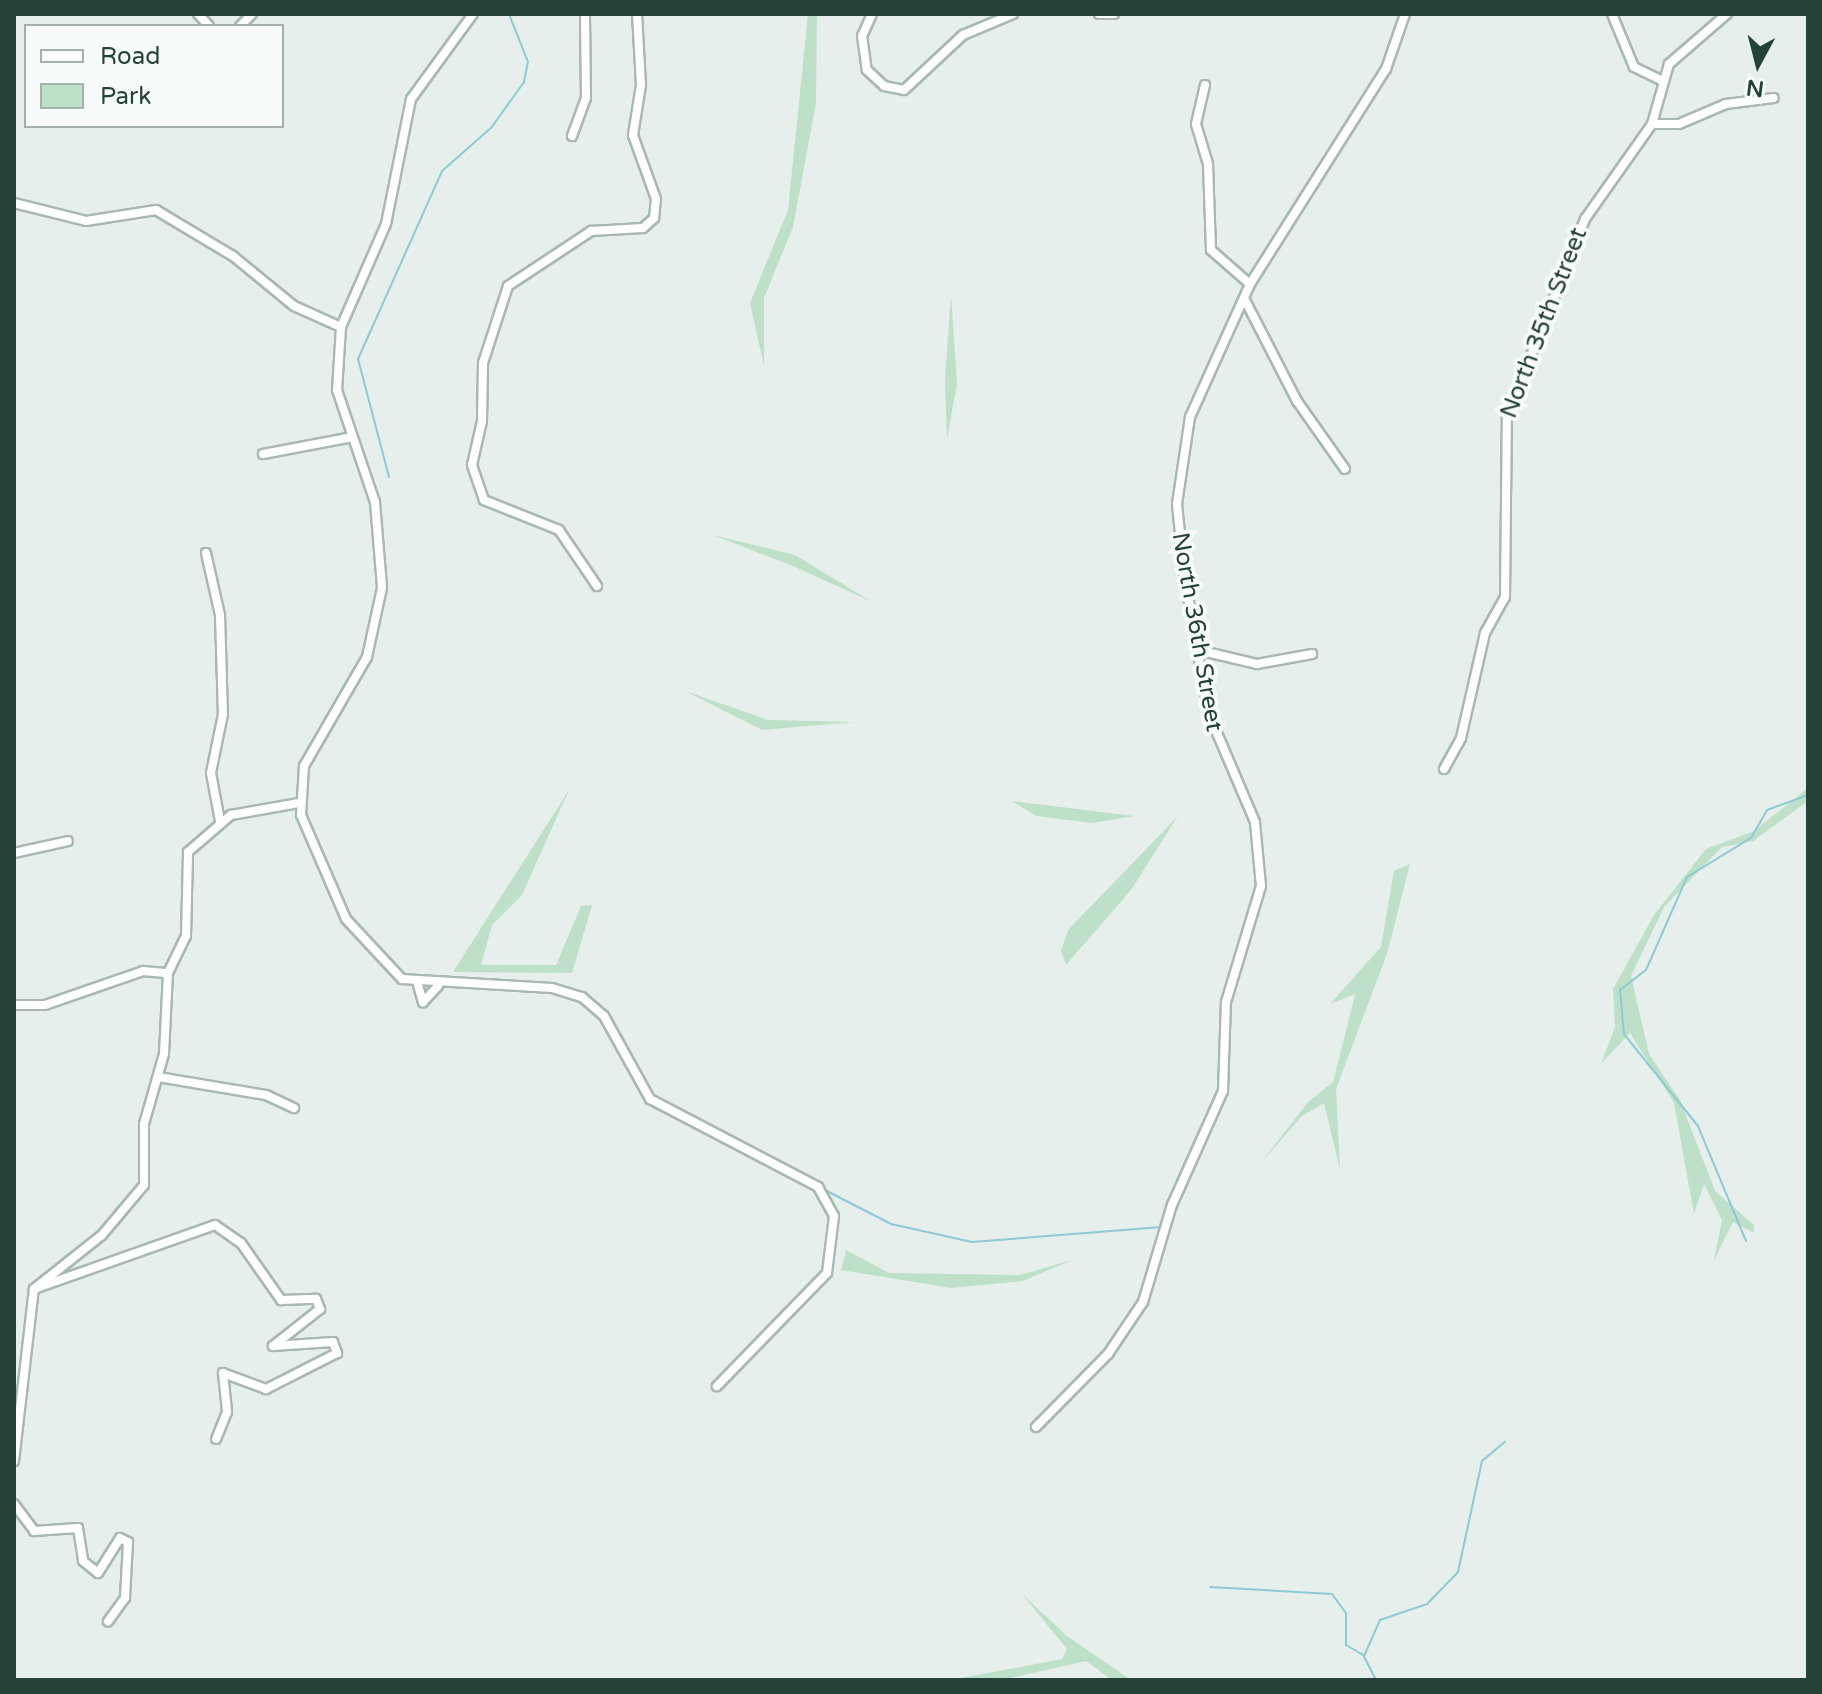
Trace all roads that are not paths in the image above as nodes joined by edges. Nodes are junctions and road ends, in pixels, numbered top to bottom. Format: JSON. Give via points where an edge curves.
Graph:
{"nodes":[{"id":1,"x":473,"y":14,"type":"edge"},
{"id":2,"x":585,"y":14,"type":"edge"},
{"id":3,"x":637,"y":14,"type":"edge"},
{"id":4,"x":872,"y":14,"type":"edge"},
{"id":5,"x":1013,"y":14,"type":"edge"},
{"id":6,"x":1099,"y":14,"type":"edge"},
{"id":7,"x":1114,"y":14,"type":"edge"},
{"id":8,"x":1405,"y":14,"type":"edge"},
{"id":9,"x":1612,"y":14,"type":"edge"},
{"id":10,"x":1727,"y":14,"type":"edge"},
{"id":11,"x":1663,"y":81,"type":"junction"},
{"id":12,"x":1205,"y":85,"type":"dead end"},
{"id":13,"x":1774,"y":98,"type":"dead end"},
{"id":14,"x":1652,"y":124,"type":"junction"},
{"id":15,"x":572,"y":136,"type":"dead end"},
{"id":16,"x":14,"y":203,"type":"edge"},
{"id":17,"x":1250,"y":284,"type":"junction"},
{"id":18,"x":1245,"y":300,"type":"junction"},
{"id":19,"x":341,"y":327,"type":"junction"},
{"id":20,"x":348,"y":438,"type":"junction"},
{"id":21,"x":263,"y":454,"type":"dead end"},
{"id":22,"x":1345,"y":469,"type":"dead end"},
{"id":23,"x":206,"y":553,"type":"dead end"},
{"id":24,"x":597,"y":586,"type":"dead end"},
{"id":25,"x":1202,"y":651,"type":"junction"},
{"id":26,"x":1312,"y":654,"type":"dead end"},
{"id":27,"x":1444,"y":769,"type":"dead end"},
{"id":28,"x":299,"y":803,"type":"junction"},
{"id":29,"x":220,"y":821,"type":"junction"},
{"id":30,"x":68,"y":841,"type":"dead end"},
{"id":31,"x":14,"y":853,"type":"edge"},
{"id":32,"x":168,"y":973,"type":"junction"},
{"id":33,"x":418,"y":985,"type":"junction"},
{"id":34,"x":438,"y":986,"type":"junction"},
{"id":35,"x":14,"y":1005,"type":"edge"},
{"id":36,"x":158,"y":1077,"type":"junction"},
{"id":37,"x":294,"y":1108,"type":"dead end"},
{"id":38,"x":34,"y":1289,"type":"junction"},
{"id":39,"x":717,"y":1386,"type":"dead end"},
{"id":40,"x":1036,"y":1427,"type":"dead end"},
{"id":41,"x":216,"y":1439,"type":"dead end"},
{"id":42,"x":14,"y":1461,"type":"edge"},
{"id":43,"x":14,"y":1504,"type":"edge"},
{"id":44,"x":108,"y":1621,"type":"dead end"}],
"edges":[{"from":1,"to":19,"type":"street","via":[[411,99],[386,224]]},
{"from":2,"to":15,"type":"street","via":[[586,98]]},
{"from":3,"to":24,"type":"street","via":[[641,85],[633,135],[656,199],[654,218],[643,228],[591,231],[508,286],[483,363],[482,421],[472,465],[484,500],[559,530]]},
{"from":4,"to":5,"type":"street","via":[[862,36],[867,70],[884,86],[904,90],[963,35]]},
{"from":6,"to":7,"type":"street"},
{"from":8,"to":17,"type":"street","name":"North 36th Street","via":[[1386,69]]},
{"from":9,"to":11,"type":"street","via":[[1634,67]]},
{"from":10,"to":11,"type":"street","name":"North 35th Street","via":[[1674,59]]},
{"from":11,"to":14,"type":"street","name":"North 35th Street"},
{"from":12,"to":17,"type":"street","via":[[1196,124],[1208,164],[1211,250]]},
{"from":13,"to":14,"type":"street","via":[[1726,104],[1679,124]]},
{"from":14,"to":27,"type":"street","name":"North 35th Street","via":[[1585,219],[1507,416],[1505,597],[1485,633],[1461,738]]},
{"from":16,"to":19,"type":"street","via":[[86,221],[156,210],[233,256],[294,306]]},
{"from":17,"to":18,"type":"street","name":"North 36th Street"},
{"from":18,"to":22,"type":"street","via":[[1297,401]]},
{"from":18,"to":25,"type":"street","name":"North 36th Street","via":[[1193,406],[1178,484],[1184,573]]},
{"from":19,"to":20,"type":"street","via":[[337,390]]},
{"from":20,"to":21,"type":"street"},
{"from":20,"to":28,"type":"street","via":[[378,516],[380,609],[359,675],[304,766]]},
{"from":23,"to":29,"type":"street","via":[[220,615],[223,714],[211,773]]},
{"from":25,"to":26,"type":"street","via":[[1257,664]]},
{"from":25,"to":40,"type":"street","name":"North 36th Street","via":[[1210,721],[1255,822],[1262,864],[1259,901],[1226,1002],[1223,1091],[1130,1327]]},
{"from":28,"to":29,"type":"street"},
{"from":28,"to":33,"type":"street","via":[[346,919],[394,971]]},
{"from":29,"to":32,"type":"street","via":[[188,852],[185,941]]},
{"from":30,"to":31,"type":"street"},
{"from":32,"to":35,"type":"street","via":[[143,971],[45,1005]]},
{"from":32,"to":36,"type":"street"},
{"from":33,"to":34,"type":"street"},
{"from":33,"to":34,"type":"street","via":[[423,1002]]},
{"from":34,"to":39,"type":"street","via":[[552,988],[582,997],[604,1016],[650,1099],[818,1187],[834,1216],[827,1273]]},
{"from":36,"to":37,"type":"street","via":[[266,1095]]},
{"from":36,"to":38,"type":"street","via":[[144,1124],[141,1191],[102,1235]]},
{"from":38,"to":41,"type":"street","via":[[215,1225],[241,1243],[281,1300],[316,1299],[320,1309],[273,1346],[333,1342],[337,1353],[266,1389],[223,1373],[227,1412]]},
{"from":38,"to":42,"type":"street"},
{"from":43,"to":44,"type":"street","via":[[34,1531],[78,1528],[83,1561],[98,1573],[120,1538],[128,1542],[125,1598]]}]}
